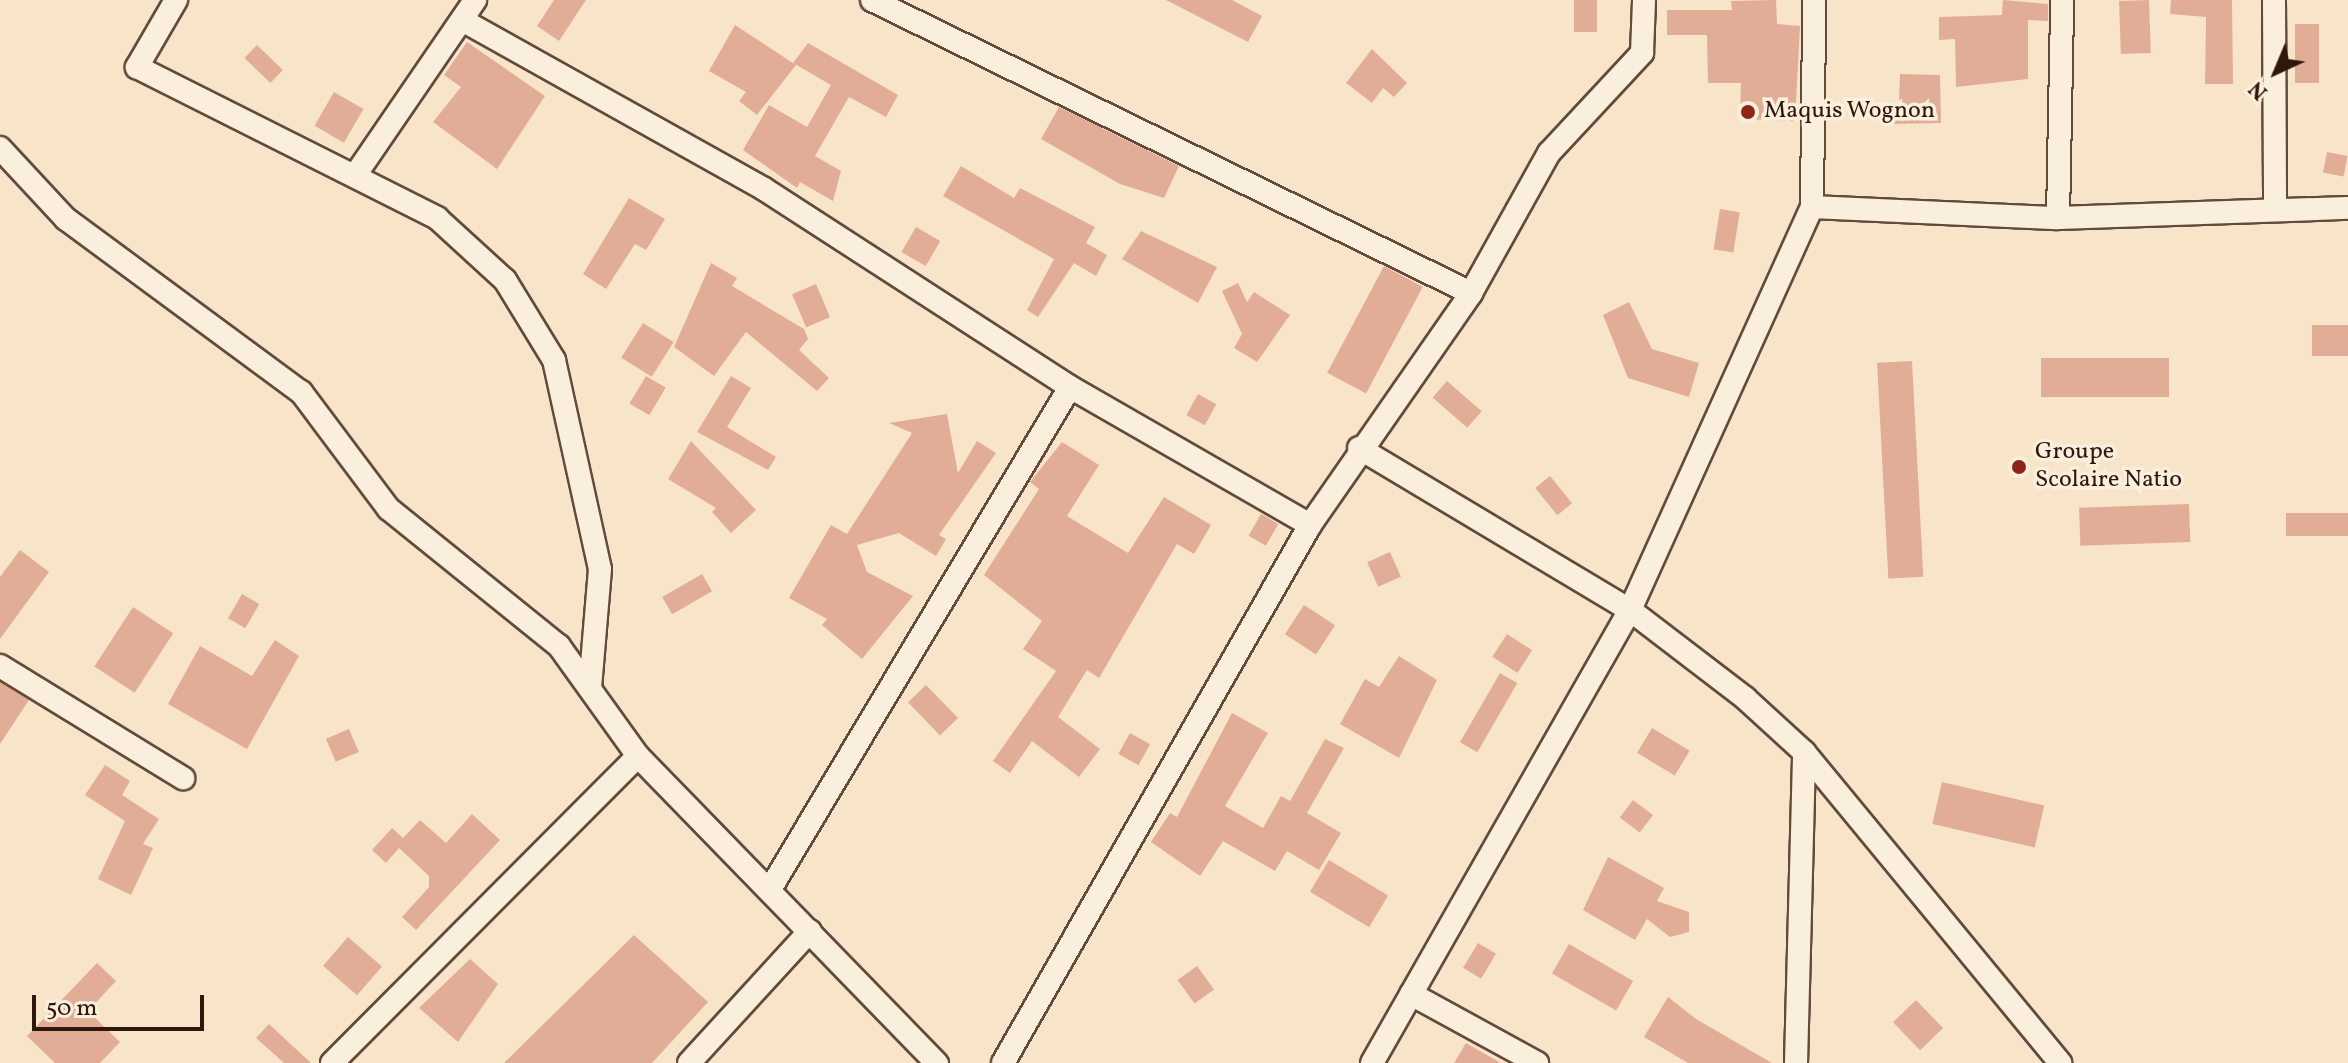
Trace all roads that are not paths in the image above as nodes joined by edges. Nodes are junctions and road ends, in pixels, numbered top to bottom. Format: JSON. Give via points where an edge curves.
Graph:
{"nodes":[{"id":1,"x":176,"y":0,"type":"edge"},
{"id":2,"x":475,"y":0,"type":"edge"},
{"id":3,"x":872,"y":0,"type":"edge"},
{"id":4,"x":1644,"y":0,"type":"edge"},
{"id":5,"x":1814,"y":0,"type":"edge"},
{"id":6,"x":2062,"y":0,"type":"edge"},
{"id":7,"x":2274,"y":0,"type":"edge"},
{"id":8,"x":462,"y":20,"type":"junction"},
{"id":9,"x":0,"y":148,"type":"edge"},
{"id":10,"x":356,"y":174,"type":"junction"},
{"id":11,"x":1812,"y":207,"type":"junction"},
{"id":12,"x":2348,"y":208,"type":"edge"},
{"id":13,"x":2275,"y":210,"type":"junction"},
{"id":14,"x":2058,"y":218,"type":"junction"},
{"id":15,"x":1471,"y":293,"type":"junction"},
{"id":16,"x":1070,"y":387,"type":"junction"},
{"id":17,"x":1359,"y":448,"type":"junction"},
{"id":18,"x":1310,"y":525,"type":"junction"},
{"id":19,"x":1630,"y":610,"type":"junction"},
{"id":20,"x":0,"y":666,"type":"edge"},
{"id":21,"x":590,"y":688,"type":"junction"},
{"id":22,"x":1804,"y":752,"type":"junction"},
{"id":23,"x":638,"y":756,"type":"junction"},
{"id":24,"x":183,"y":778,"type":"dead end"},
{"id":25,"x":772,"y":886,"type":"junction"},
{"id":26,"x":810,"y":931,"type":"junction"},
{"id":27,"x":1411,"y":994,"type":"junction"},
{"id":28,"x":332,"y":1063,"type":"edge"},
{"id":29,"x":689,"y":1063,"type":"edge"},
{"id":30,"x":937,"y":1063,"type":"edge"},
{"id":31,"x":1003,"y":1063,"type":"edge"},
{"id":32,"x":1372,"y":1063,"type":"edge"},
{"id":33,"x":1537,"y":1063,"type":"edge"},
{"id":34,"x":1796,"y":1063,"type":"edge"},
{"id":35,"x":2060,"y":1063,"type":"edge"}],
"edges":[{"from":1,"to":10,"type":"street","via":[[137,67]]},
{"from":2,"to":8,"type":"street"},
{"from":3,"to":15,"type":"street"},
{"from":4,"to":15,"type":"street","via":[[1642,53],[1549,153]]},
{"from":5,"to":11,"type":"street"},
{"from":6,"to":14,"type":"street"},
{"from":7,"to":13,"type":"street"},
{"from":8,"to":10,"type":"street"},
{"from":8,"to":16,"type":"street","via":[[764,189]]},
{"from":9,"to":21,"type":"street","via":[[66,219],[301,392],[389,509],[559,646]]},
{"from":10,"to":21,"type":"street","via":[[437,218],[505,280],[554,360],[600,569]]},
{"from":11,"to":14,"type":"street"},
{"from":11,"to":19,"type":"street"},
{"from":12,"to":13,"type":"street"},
{"from":13,"to":14,"type":"street"},
{"from":15,"to":17,"type":"street"},
{"from":16,"to":18,"type":"street"},
{"from":16,"to":25,"type":"street"},
{"from":17,"to":18,"type":"street"},
{"from":17,"to":19,"type":"street"},
{"from":18,"to":31,"type":"street"},
{"from":19,"to":22,"type":"street"},
{"from":19,"to":27,"type":"street"},
{"from":20,"to":24,"type":"street"},
{"from":21,"to":23,"type":"street"},
{"from":22,"to":34,"type":"street"},
{"from":22,"to":35,"type":"street"},
{"from":23,"to":25,"type":"street"},
{"from":23,"to":28,"type":"street"},
{"from":25,"to":26,"type":"street"},
{"from":26,"to":29,"type":"street"},
{"from":26,"to":30,"type":"street"},
{"from":27,"to":32,"type":"street"},
{"from":27,"to":33,"type":"street"}]}
